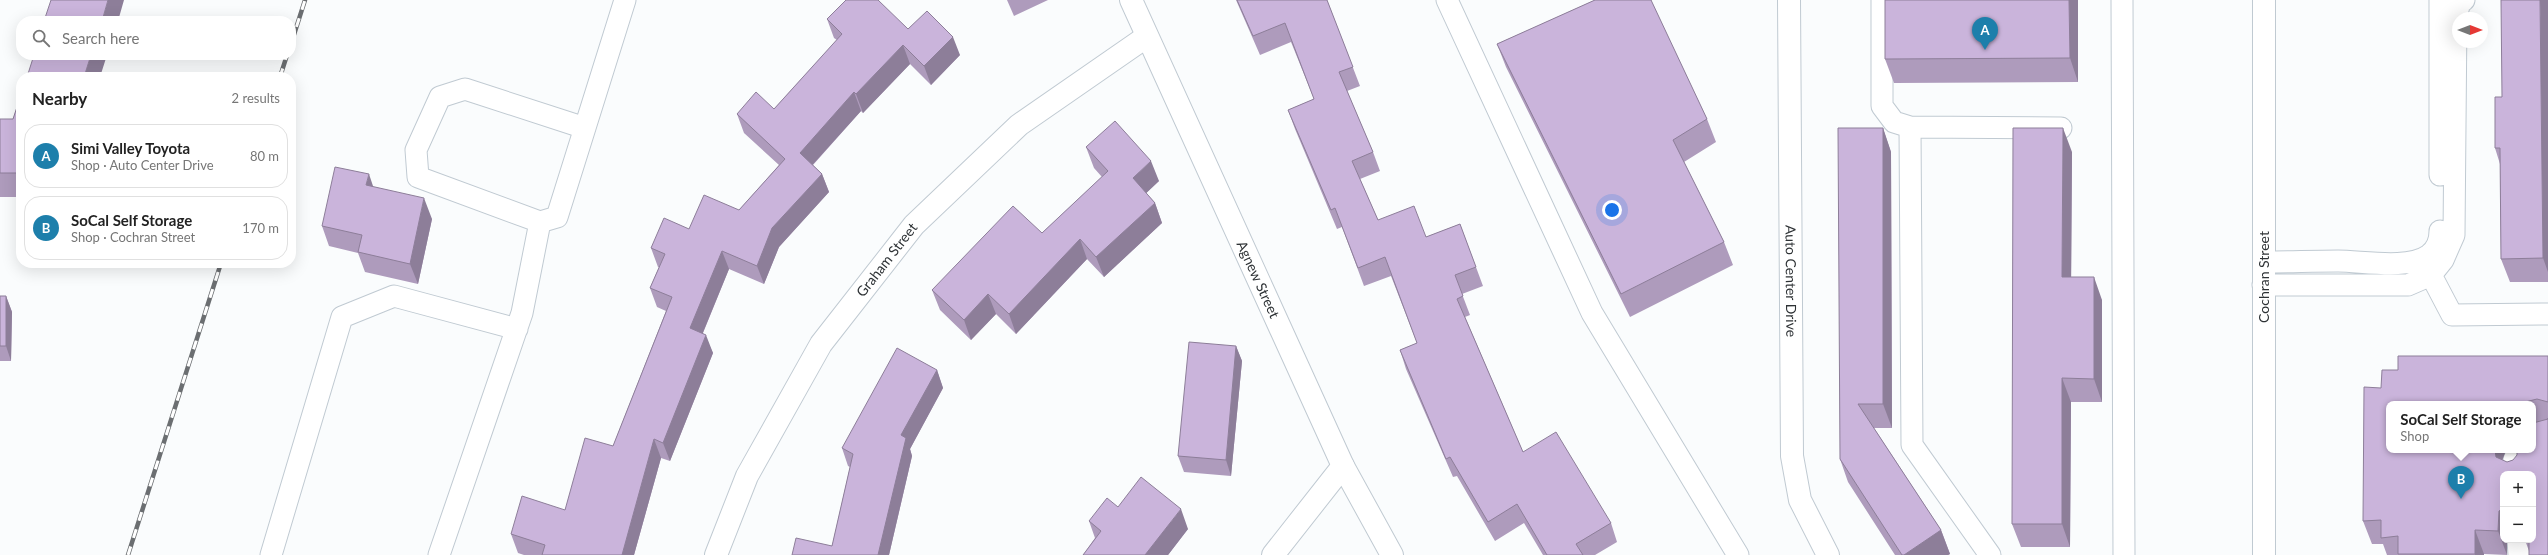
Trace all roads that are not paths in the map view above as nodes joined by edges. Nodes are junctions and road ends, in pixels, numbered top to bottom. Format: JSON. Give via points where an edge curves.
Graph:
{"nodes":[{"id":1,"x":625,"y":0,"type":"edge"},
{"id":2,"x":1131,"y":0,"type":"edge"},
{"id":3,"x":1447,"y":0,"type":"edge"},
{"id":4,"x":1789,"y":0,"type":"edge"},
{"id":5,"x":1882,"y":0,"type":"edge"},
{"id":6,"x":2122,"y":0,"type":"edge"},
{"id":7,"x":2264,"y":0,"type":"edge"},
{"id":8,"x":2464,"y":0,"type":"edge"},
{"id":9,"x":2440,"y":3,"type":"edge"},
{"id":10,"x":1146,"y":37,"type":"junction"},
{"id":11,"x":1910,"y":127,"type":"junction"},
{"id":12,"x":585,"y":128,"type":"junction"},
{"id":13,"x":2061,"y":128,"type":"edge"},
{"id":14,"x":540,"y":222,"type":"junction"},
{"id":15,"x":2264,"y":262,"type":"junction"},
{"id":16,"x":2431,"y":275,"type":"junction"},
{"id":17,"x":2263,"y":285,"type":"junction"},
{"id":18,"x":2548,"y":314,"type":"edge"},
{"id":19,"x":517,"y":329,"type":"junction"},
{"id":20,"x":2517,"y":453,"type":"edge"},
{"id":21,"x":1344,"y":466,"type":"junction"},
{"id":22,"x":2515,"y":471,"type":"edge"},
{"id":23,"x":2518,"y":543,"type":"edge"},
{"id":24,"x":271,"y":555,"type":"edge"},
{"id":25,"x":439,"y":555,"type":"edge"},
{"id":26,"x":716,"y":555,"type":"edge"},
{"id":27,"x":1273,"y":555,"type":"edge"},
{"id":28,"x":1392,"y":555,"type":"edge"},
{"id":29,"x":1738,"y":555,"type":"edge"},
{"id":30,"x":1828,"y":555,"type":"edge"},
{"id":31,"x":1990,"y":555,"type":"edge"},
{"id":32,"x":2124,"y":555,"type":"edge"},
{"id":33,"x":2264,"y":555,"type":"edge"},
{"id":34,"x":2518,"y":555,"type":"edge"}],
"edges":[{"from":1,"to":12,"type":"lane"},
{"from":2,"to":10,"type":"street","name":"Agnew Street"},
{"from":3,"to":29,"type":"lane","via":[[1592,313]]},
{"from":4,"to":30,"type":"street","name":"Auto Center Drive","via":[[1792,456],[1800,500]]},
{"from":5,"to":11,"type":"lane","via":[[1882,106],[1894,122]]},
{"from":6,"to":32,"type":"lane"},
{"from":7,"to":15,"type":"street","name":"Cochran Street"},
{"from":8,"to":16,"type":"lane","via":[[2460,3],[2456,16],[2454,234],[2443,260]]},
{"from":9,"to":15,"type":"lane","via":[[2440,240],[2430,254],[2387,264],[2340,261]]},
{"from":10,"to":21,"type":"street","name":"Agnew Street"},
{"from":10,"to":26,"type":"street","name":"Graham Street","via":[[1019,125],[914,225],[821,344],[747,476]]},
{"from":11,"to":13,"type":"lane"},
{"from":11,"to":31,"type":"lane","via":[[1912,446]]},
{"from":12,"to":14,"type":"lane","via":[[557,217]]},
{"from":12,"to":14,"type":"lane","via":[[466,89],[440,97],[416,150],[418,177]]},
{"from":14,"to":19,"type":"lane"},
{"from":15,"to":17,"type":"street","name":"Cochran Street"},
{"from":16,"to":17,"type":"lane","via":[[2408,285]]},
{"from":16,"to":18,"type":"lane","via":[[2452,315]]},
{"from":17,"to":33,"type":"street","name":"Cochran Street"},
{"from":19,"to":24,"type":"lane","via":[[394,296],[342,317]]},
{"from":19,"to":25,"type":"lane"},
{"from":20,"to":22,"type":"lane","via":[[2514,460]]},
{"from":21,"to":27,"type":"street"},
{"from":21,"to":28,"type":"street","name":"Agnew Street"},
{"from":23,"to":34,"type":"lane"}]}
